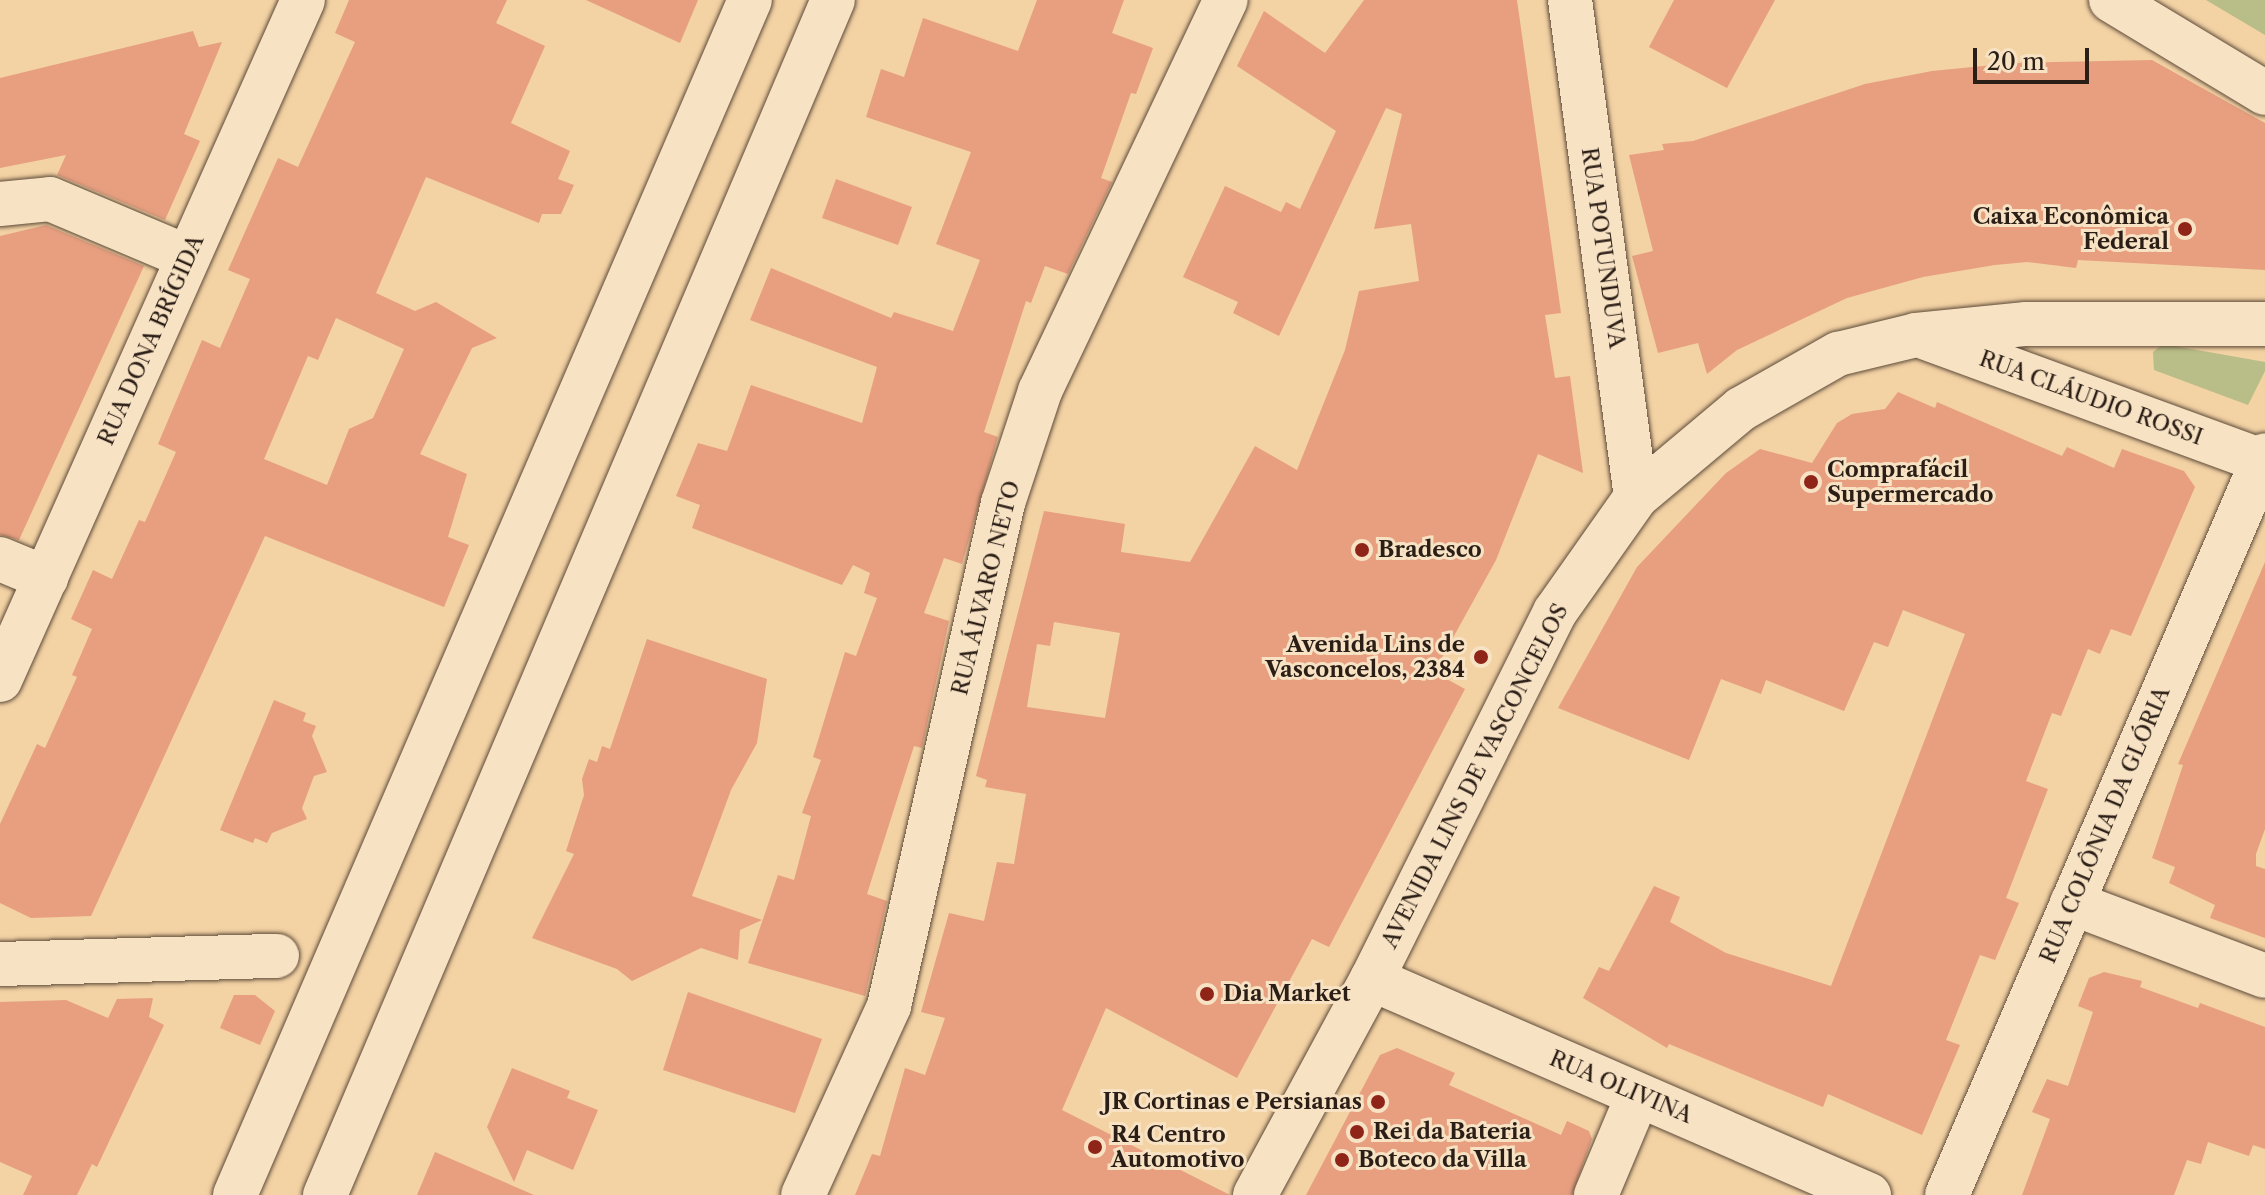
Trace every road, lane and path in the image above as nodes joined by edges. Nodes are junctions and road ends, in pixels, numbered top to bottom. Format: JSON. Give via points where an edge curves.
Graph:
{"nodes":[{"id":1,"x":303,"y":0,"type":"edge"},
{"id":2,"x":750,"y":0,"type":"edge"},
{"id":3,"x":833,"y":0,"type":"edge"},
{"id":4,"x":1226,"y":0,"type":"edge"},
{"id":5,"x":1570,"y":0,"type":"edge"},
{"id":6,"x":2111,"y":0,"type":"edge"},
{"id":7,"x":2265,"y":93,"type":"edge"},
{"id":8,"x":0,"y":204,"type":"edge"},
{"id":9,"x":187,"y":257,"type":"junction"},
{"id":10,"x":2265,"y":324,"type":"edge"},
{"id":11,"x":1916,"y":335,"type":"junction"},
{"id":12,"x":2264,"y":459,"type":"edge"},
{"id":13,"x":1636,"y":497,"type":"junction"},
{"id":14,"x":0,"y":559,"type":"edge"},
{"id":15,"x":46,"y":578,"type":"junction"},
{"id":16,"x":0,"y":680,"type":"edge"},
{"id":17,"x":2072,"y":903,"type":"junction"},
{"id":18,"x":277,"y":956,"type":"dead end"},
{"id":19,"x":0,"y":964,"type":"edge"},
{"id":20,"x":2265,"y":976,"type":"edge"},
{"id":21,"x":1372,"y":979,"type":"junction"},
{"id":22,"x":1638,"y":1095,"type":"junction"},
{"id":23,"x":235,"y":1195,"type":"edge"},
{"id":24,"x":325,"y":1195,"type":"edge"},
{"id":25,"x":803,"y":1195,"type":"edge"},
{"id":26,"x":1255,"y":1195,"type":"edge"},
{"id":27,"x":1596,"y":1195,"type":"edge"},
{"id":28,"x":1869,"y":1195,"type":"edge"},
{"id":29,"x":1947,"y":1195,"type":"edge"}],
"edges":[{"from":1,"to":9,"type":"street","name":"RUA DONA BRÍGIDA"},
{"from":2,"to":23,"type":"street"},
{"from":3,"to":24,"type":"street"},
{"from":4,"to":25,"type":"street","name":"RUA ÁLVARO NETO","via":[[1040,391],[1003,503],[889,1006]]},
{"from":5,"to":13,"type":"street","name":"RUA POTUNDUVA"},
{"from":6,"to":7,"type":"street"},
{"from":8,"to":9,"type":"street","via":[[50,199]]},
{"from":9,"to":15,"type":"street","name":"RUA DONA BRÍGIDA"},
{"from":10,"to":11,"type":"street","name":"AVENIDA LINS DE VASCONCELOS","via":[[2100,321]]},
{"from":11,"to":12,"type":"street","name":"RUA CLÁUDIO ROSSI"},
{"from":11,"to":13,"type":"street","name":"AVENIDA LINS DE VASCONCELOS","via":[[1838,354],[1755,401]]},
{"from":12,"to":17,"type":"street","name":"RUA COLÔNIA DA GLÓRIA"},
{"from":13,"to":21,"type":"street","name":"AVENIDA LINS DE VASCONCELOS","via":[[1555,612]]},
{"from":14,"to":15,"type":"street"},
{"from":15,"to":16,"type":"street","name":"RUA DONA BRÍGIDA"},
{"from":17,"to":20,"type":"street"},
{"from":17,"to":29,"type":"street","name":"RUA COLÔNIA DA GLÓRIA"},
{"from":18,"to":19,"type":"street"},
{"from":21,"to":22,"type":"street","name":"RUA OLIVINA"},
{"from":21,"to":26,"type":"street","name":"AVENIDA LINS DE VASCONCELOS"},
{"from":22,"to":27,"type":"street"},
{"from":22,"to":28,"type":"street","name":"RUA OLIVINA"}]}
